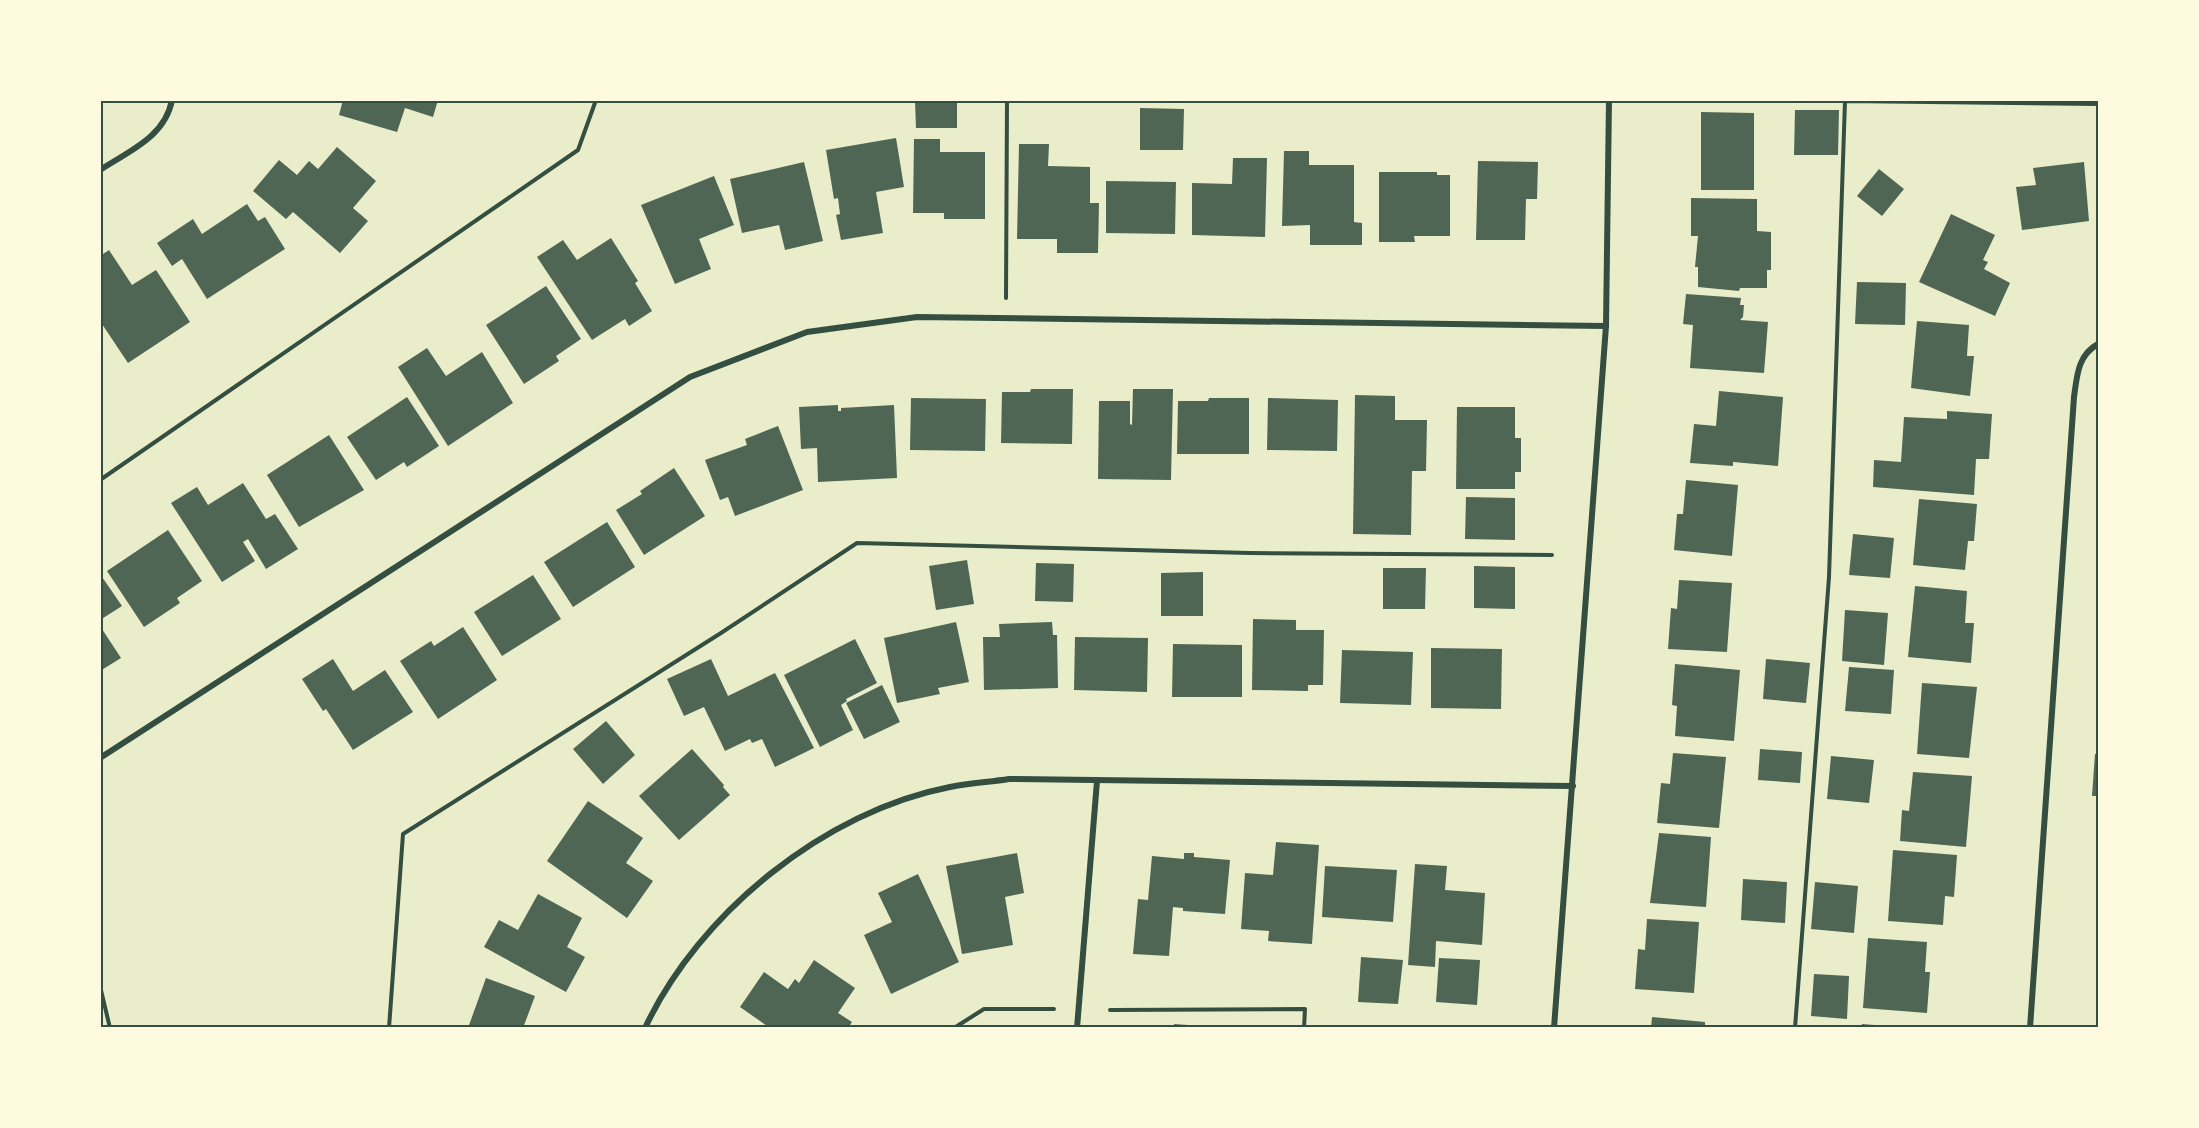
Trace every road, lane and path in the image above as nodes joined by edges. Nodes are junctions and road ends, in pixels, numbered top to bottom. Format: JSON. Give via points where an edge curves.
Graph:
{"nodes":[{"id":1,"x":172,"y":100,"type":"edge"},
{"id":2,"x":596,"y":100,"type":"edge"},
{"id":3,"x":1007,"y":100,"type":"edge"},
{"id":4,"x":1609,"y":100,"type":"edge"},
{"id":5,"x":1821,"y":100,"type":"edge"},
{"id":6,"x":1845,"y":101,"type":"edge"},
{"id":7,"x":2098,"y":104,"type":"edge"},
{"id":8,"x":100,"y":170,"type":"edge"},
{"id":9,"x":1006,"y":318,"type":"junction"},
{"id":10,"x":1606,"y":326,"type":"junction"},
{"id":11,"x":2098,"y":344,"type":"edge"},
{"id":12,"x":100,"y":480,"type":"edge"},
{"id":13,"x":1552,"y":555,"type":"dead end"},
{"id":14,"x":100,"y":758,"type":"edge"},
{"id":15,"x":1097,"y":781,"type":"junction"},
{"id":16,"x":1573,"y":786,"type":"junction"},
{"id":17,"x":100,"y":986,"type":"edge"},
{"id":18,"x":1054,"y":1009,"type":"dead end"},
{"id":19,"x":1110,"y":1010,"type":"dead end"},
{"id":20,"x":110,"y":1028,"type":"edge"},
{"id":21,"x":389,"y":1028,"type":"edge"},
{"id":22,"x":645,"y":1028,"type":"edge"},
{"id":23,"x":954,"y":1028,"type":"edge"},
{"id":24,"x":1077,"y":1028,"type":"edge"},
{"id":25,"x":1304,"y":1028,"type":"edge"},
{"id":26,"x":1554,"y":1028,"type":"edge"},
{"id":27,"x":1795,"y":1028,"type":"edge"},
{"id":28,"x":2030,"y":1028,"type":"edge"}],
"edges":[{"from":1,"to":8,"type":"street","via":[[165,123],[157,132]]},
{"from":2,"to":12,"type":"path","via":[[578,150]]},
{"from":3,"to":9,"type":"path"},
{"from":4,"to":10,"type":"street"},
{"from":5,"to":6,"type":"path"},
{"from":6,"to":7,"type":"path"},
{"from":6,"to":27,"type":"path","via":[[1828,577]]},
{"from":9,"to":10,"type":"street"},
{"from":9,"to":14,"type":"street","via":[[917,317],[807,332],[690,377]]},
{"from":10,"to":16,"type":"street"},
{"from":11,"to":28,"type":"street","via":[[2088,349],[2078,366],[2074,397]]},
{"from":13,"to":21,"type":"path","via":[[1250,553],[857,543],[403,834]]},
{"from":15,"to":16,"type":"street"},
{"from":15,"to":22,"type":"street","via":[[1009,779],[949,787],[886,806],[819,839],[737,901],[690,954]]},
{"from":15,"to":24,"type":"street"},
{"from":16,"to":26,"type":"street"},
{"from":17,"to":20,"type":"path"},
{"from":18,"to":23,"type":"path","via":[[984,1009]]},
{"from":19,"to":25,"type":"path","via":[[1305,1009]]}]}
